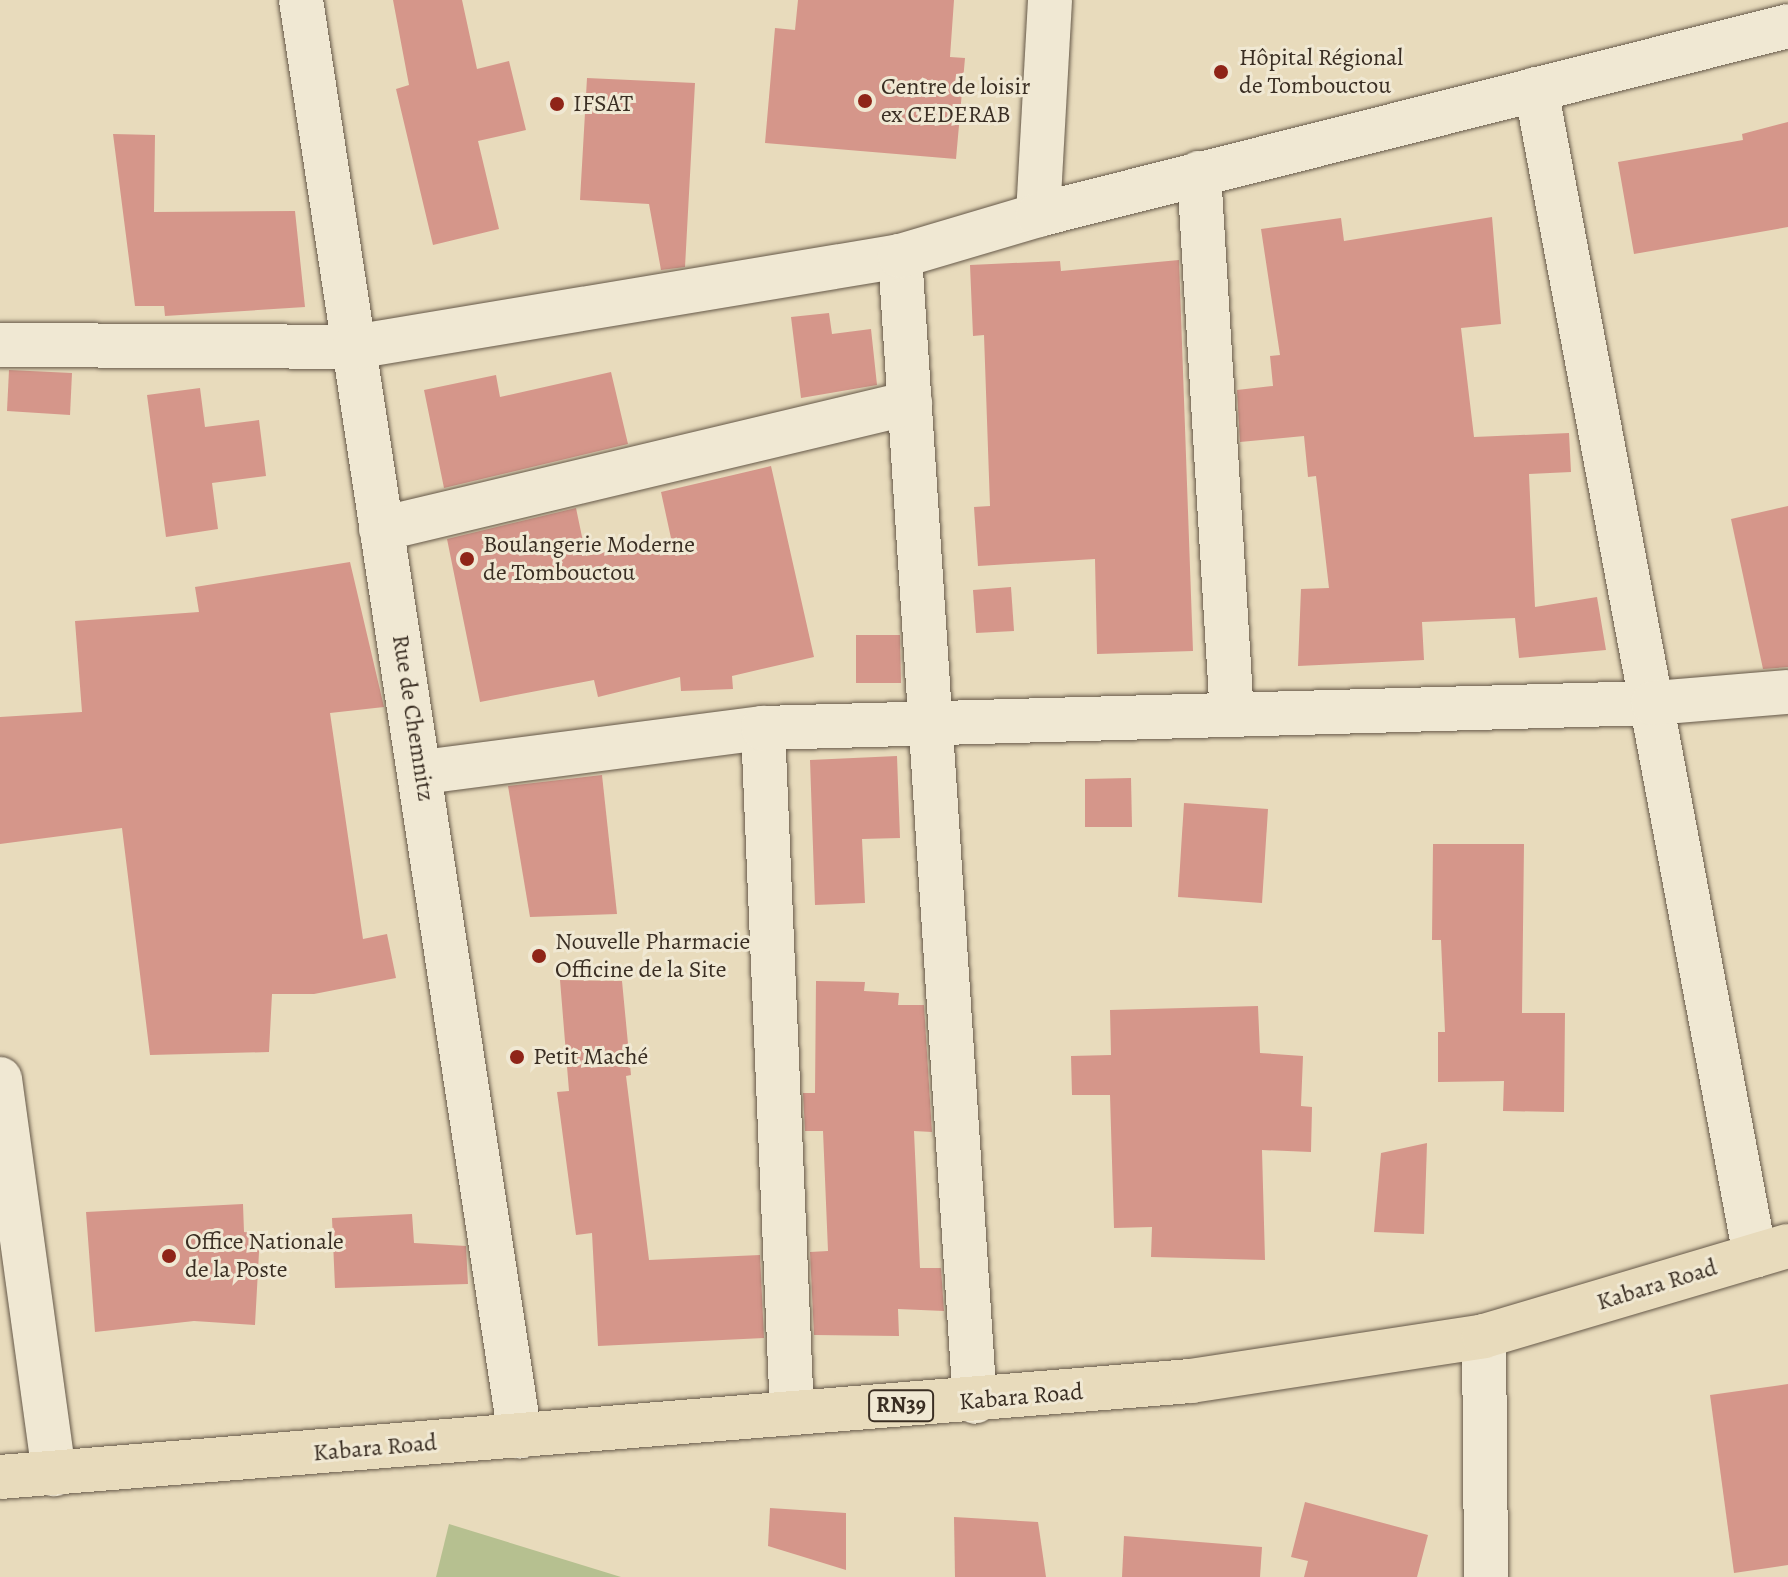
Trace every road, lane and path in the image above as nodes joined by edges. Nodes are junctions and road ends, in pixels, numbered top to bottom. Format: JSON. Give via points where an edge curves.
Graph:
{"nodes":[{"id":1,"x":301,"y":0,"type":"edge"},
{"id":2,"x":1050,"y":0,"type":"edge"},
{"id":3,"x":1788,"y":26,"type":"edge"},
{"id":4,"x":1536,"y":89,"type":"junction"},
{"id":5,"x":1199,"y":173,"type":"junction"},
{"id":6,"x":1038,"y":215,"type":"junction"},
{"id":7,"x":900,"y":256,"type":"junction"},
{"id":8,"x":0,"y":345,"type":"edge"},
{"id":9,"x":354,"y":347,"type":"junction"},
{"id":10,"x":910,"y":403,"type":"junction"},
{"id":11,"x":381,"y":529,"type":"junction"},
{"id":12,"x":1788,"y":692,"type":"edge"},
{"id":13,"x":1653,"y":703,"type":"junction"},
{"id":14,"x":1232,"y":715,"type":"junction"},
{"id":15,"x":930,"y":724,"type":"junction"},
{"id":16,"x":763,"y":728,"type":"junction"},
{"id":17,"x":423,"y":772,"type":"junction"},
{"id":18,"x":0,"y":1079,"type":"edge"},
{"id":19,"x":1772,"y":1251,"type":"edge"},
{"id":20,"x":1484,"y":1336,"type":"junction"},
{"id":21,"x":975,"y":1402,"type":"junction"},
{"id":22,"x":792,"y":1413,"type":"junction"},
{"id":23,"x":520,"y":1436,"type":"junction"},
{"id":24,"x":54,"y":1474,"type":"junction"},
{"id":25,"x":0,"y":1477,"type":"edge"},
{"id":26,"x":1486,"y":1577,"type":"edge"}],
"edges":[{"from":1,"to":9,"type":"street","name":"Rue de Chemnitz"},
{"from":2,"to":6,"type":"street"},
{"from":3,"to":4,"type":"street"},
{"from":4,"to":5,"type":"street"},
{"from":4,"to":13,"type":"street"},
{"from":5,"to":6,"type":"street"},
{"from":5,"to":14,"type":"street"},
{"from":6,"to":7,"type":"street"},
{"from":7,"to":9,"type":"street"},
{"from":7,"to":10,"type":"street"},
{"from":8,"to":9,"type":"street"},
{"from":9,"to":11,"type":"street","name":"Rue de Chemnitz"},
{"from":10,"to":11,"type":"street"},
{"from":10,"to":15,"type":"street"},
{"from":11,"to":17,"type":"street","name":"Rue de Chemnitz"},
{"from":12,"to":13,"type":"street"},
{"from":13,"to":14,"type":"street"},
{"from":13,"to":19,"type":"street"},
{"from":14,"to":15,"type":"street"},
{"from":15,"to":16,"type":"street"},
{"from":15,"to":21,"type":"street"},
{"from":16,"to":17,"type":"street"},
{"from":16,"to":22,"type":"street"},
{"from":17,"to":23,"type":"street","name":"Rue de Chemnitz"},
{"from":18,"to":24,"type":"street"},
{"from":19,"to":20,"type":"main road","name":"Kabara Road","number":"RN39"},
{"from":20,"to":21,"type":"main road","name":"Kabara Road","number":"RN39","via":[[1191,1381]]},
{"from":20,"to":26,"type":"street"},
{"from":21,"to":22,"type":"main road","name":"Kabara Road","number":"RN39"},
{"from":22,"to":23,"type":"main road","name":"Kabara Road","number":"RN39"},
{"from":23,"to":24,"type":"main road","name":"Kabara Road","number":"RN39"},
{"from":24,"to":25,"type":"main road","name":"Kabara Road","number":"RN39"}]}
